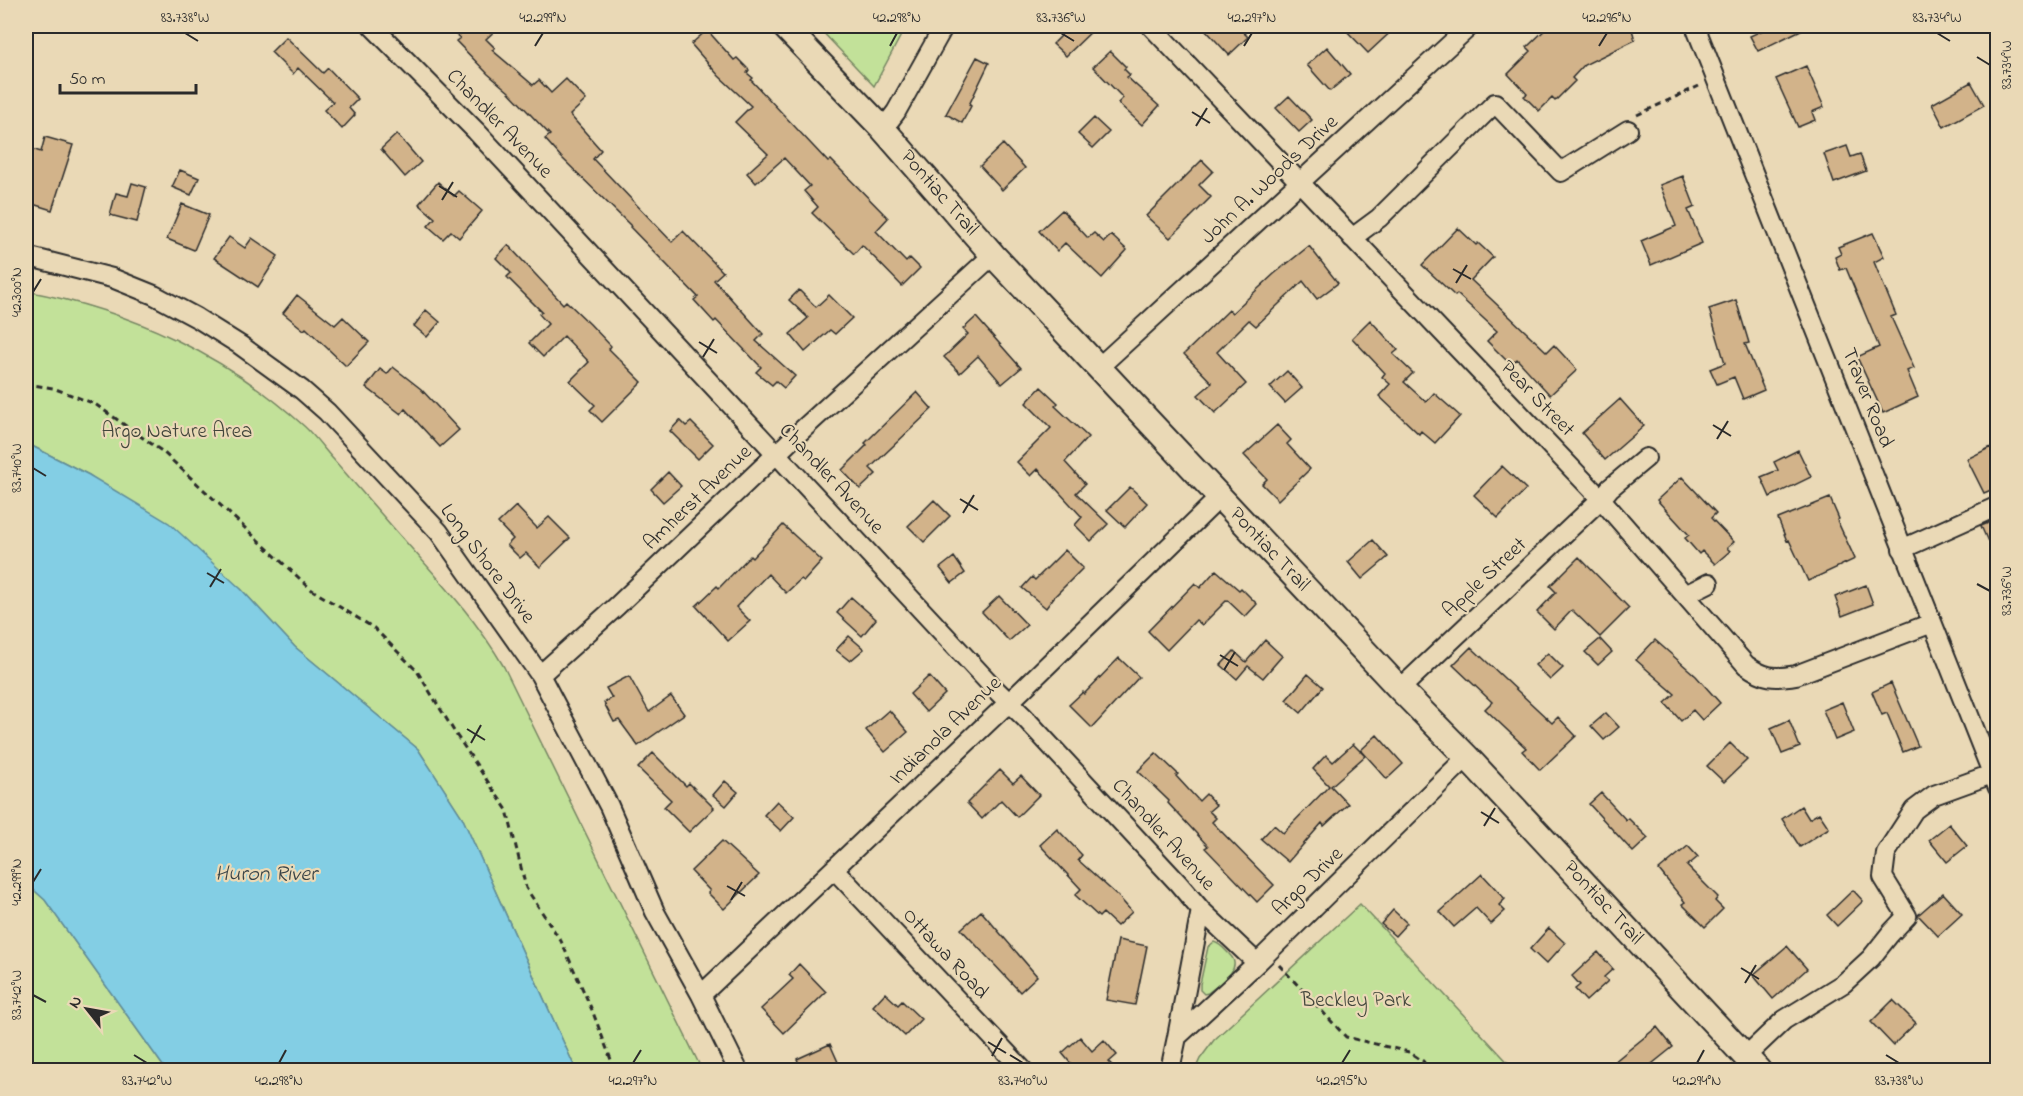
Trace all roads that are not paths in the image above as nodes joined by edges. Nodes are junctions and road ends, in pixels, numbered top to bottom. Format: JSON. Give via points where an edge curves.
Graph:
{"nodes":[{"id":1,"x":372,"y":26,"type":"edge"},
{"id":2,"x":784,"y":26,"type":"edge"},
{"id":3,"x":944,"y":26,"type":"edge"},
{"id":4,"x":1151,"y":26,"type":"edge"},
{"id":5,"x":1470,"y":26,"type":"edge"},
{"id":6,"x":1695,"y":26,"type":"edge"},
{"id":7,"x":1630,"y":124,"type":"road end"},
{"id":8,"x":884,"y":129,"type":"junction"},
{"id":9,"x":1300,"y":184,"type":"junction"},
{"id":10,"x":1352,"y":238,"type":"junction"},
{"id":11,"x":993,"y":255,"type":"junction"},
{"id":12,"x":26,"y":256,"type":"edge"},
{"id":13,"x":1099,"y":367,"type":"junction"},
{"id":14,"x":777,"y":453,"type":"junction"},
{"id":15,"x":1646,"y":458,"type":"dead end"},
{"id":16,"x":1220,"y":497,"type":"junction"},
{"id":17,"x":1601,"y":499,"type":"junction"},
{"id":18,"x":1998,"y":506,"type":"edge"},
{"id":19,"x":1902,"y":549,"type":"junction"},
{"id":20,"x":1709,"y":583,"type":"dead end"},
{"id":21,"x":1684,"y":595,"type":"junction"},
{"id":22,"x":1932,"y":623,"type":"junction"},
{"id":23,"x":540,"y":675,"type":"junction"},
{"id":24,"x":1400,"y":689,"type":"junction"},
{"id":25,"x":1009,"y":702,"type":"junction"},
{"id":26,"x":1467,"y":757,"type":"junction"},
{"id":27,"x":1995,"y":781,"type":"edge"},
{"id":28,"x":834,"y":869,"type":"junction"},
{"id":29,"x":1201,"y":910,"type":"junction"},
{"id":30,"x":1257,"y":963,"type":"junction"},
{"id":31,"x":701,"y":995,"type":"junction"},
{"id":32,"x":1177,"y":1037,"type":"junction"},
{"id":33,"x":1751,"y":1064,"type":"edge"},
{"id":34,"x":738,"y":1071,"type":"edge"},
{"id":35,"x":1023,"y":1071,"type":"edge"},
{"id":36,"x":1170,"y":1071,"type":"edge"}],
"edges":[{"from":1,"to":14,"type":"street","name":"Chandler Avenue","via":[[476,131]]},
{"from":2,"to":8,"type":"main road","name":"Pontiac Trail"},
{"from":3,"to":8,"type":"street"},
{"from":4,"to":9,"type":"street","name":"Pear Street"},
{"from":5,"to":9,"type":"street","name":"John A. Woods Drive"},
{"from":6,"to":19,"type":"street","name":"Traver Road"},
{"from":7,"to":10,"type":"street","via":[[1562,172],[1495,103],[1379,218]]},
{"from":8,"to":11,"type":"main road","name":"Pontiac Trail"},
{"from":9,"to":10,"type":"street","name":"Pear Street"},
{"from":9,"to":13,"type":"street","name":"John A. Woods Drive"},
{"from":10,"to":17,"type":"street","name":"Pear Street"},
{"from":11,"to":13,"type":"main road","name":"Pontiac Trail"},
{"from":11,"to":14,"type":"street","name":"Amherst Avenue"},
{"from":12,"to":23,"type":"street","name":"Long Shore Drive","via":[[112,278],[154,295],[240,345],[302,390],[439,532]]},
{"from":13,"to":16,"type":"main road","name":"Pontiac Trail"},
{"from":14,"to":23,"type":"street","name":"Amherst Avenue"},
{"from":14,"to":25,"type":"street","name":"Chandler Avenue"},
{"from":15,"to":17,"type":"street","name":"Apple Street"},
{"from":16,"to":24,"type":"main road","name":"Pontiac Trail"},
{"from":16,"to":25,"type":"street","name":"Indianola Avenue"},
{"from":17,"to":21,"type":"street","name":"Pear Street"},
{"from":17,"to":24,"type":"street","name":"Apple Street"},
{"from":18,"to":19,"type":"street"},
{"from":19,"to":22,"type":"street","name":"Traver Road"},
{"from":20,"to":21,"type":"street"},
{"from":21,"to":22,"type":"street","name":"Pear Street","via":[[1746,665],[1762,676],[1796,675]]},
{"from":22,"to":27,"type":"street","name":"Traver Road"},
{"from":23,"to":31,"type":"street","name":"Long Shore Drive","via":[[609,806],[655,912]]},
{"from":24,"to":26,"type":"main road","name":"Pontiac Trail"},
{"from":25,"to":28,"type":"street","name":"Indianola Avenue"},
{"from":25,"to":29,"type":"street","name":"Chandler Avenue"},
{"from":26,"to":30,"type":"street","name":"Argo Drive"},
{"from":26,"to":33,"type":"main road","name":"Pontiac Trail"},
{"from":27,"to":33,"type":"street","via":[[1934,795],[1914,810],[1886,853],[1883,877],[1907,916],[1844,983],[1784,1020]]},
{"from":28,"to":31,"type":"street","name":"Indianola Avenue"},
{"from":28,"to":35,"type":"street","name":"Ottawa Road"},
{"from":29,"to":30,"type":"street","name":"Chandler Avenue"},
{"from":29,"to":32,"type":"street"},
{"from":30,"to":32,"type":"street","name":"Argo Drive"},
{"from":31,"to":34,"type":"street","name":"Long Shore Drive"},
{"from":32,"to":36,"type":"street"}]}
